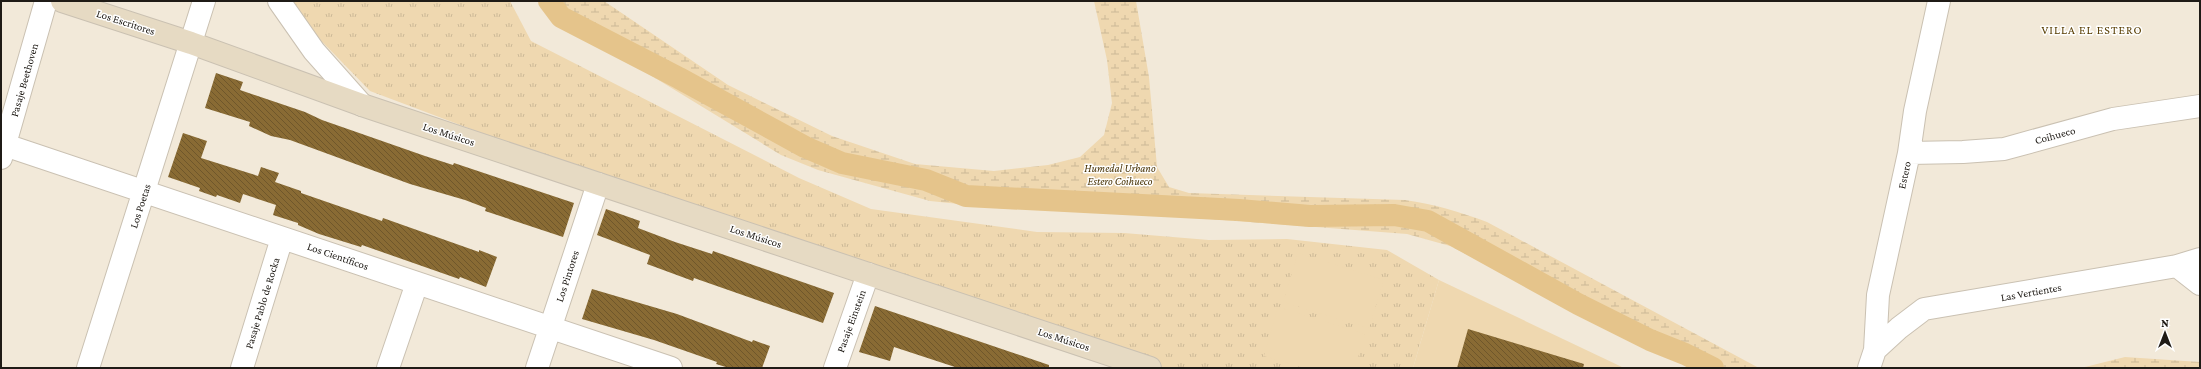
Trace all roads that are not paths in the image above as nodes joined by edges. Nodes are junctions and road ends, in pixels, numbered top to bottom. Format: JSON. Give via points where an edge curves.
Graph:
{"nodes":[{"id":1,"x":46,"y":1,"type":"edge"},
{"id":2,"x":62,"y":1,"type":"edge"},
{"id":3,"x":204,"y":1,"type":"edge"},
{"id":4,"x":279,"y":1,"type":"edge"},
{"id":5,"x":1940,"y":1,"type":"edge"},
{"id":6,"x":191,"y":43,"type":"junction"},
{"id":7,"x":362,"y":105,"type":"junction"},
{"id":8,"x":2200,"y":106,"type":"edge"},
{"id":9,"x":3,"y":151,"type":"edge"},
{"id":10,"x":1909,"y":153,"type":"junction"},
{"id":11,"x":598,"y":184,"type":"junction"},
{"id":12,"x":145,"y":192,"type":"junction"},
{"id":13,"x":282,"y":238,"type":"junction"},
{"id":14,"x":2200,"y":259,"type":"edge"},
{"id":15,"x":2177,"y":266,"type":"junction"},
{"id":16,"x":868,"y":274,"type":"junction"},
{"id":17,"x":417,"y":283,"type":"junction"},
{"id":18,"x":2200,"y":284,"type":"edge"},
{"id":19,"x":550,"y":327,"type":"junction"},
{"id":20,"x":1872,"y":359,"type":"edge"},
{"id":21,"x":88,"y":368,"type":"edge"},
{"id":22,"x":242,"y":368,"type":"edge"},
{"id":23,"x":388,"y":368,"type":"edge"},
{"id":24,"x":537,"y":368,"type":"edge"},
{"id":25,"x":672,"y":368,"type":"edge"},
{"id":26,"x":834,"y":368,"type":"edge"},
{"id":27,"x":1150,"y":368,"type":"edge"}],
"edges":[{"from":1,"to":9,"type":"street","name":"Pasaje Beethoven"},
{"from":2,"to":6,"type":"street","name":"Los Escritores"},
{"from":3,"to":6,"type":"street"},
{"from":4,"to":7,"type":"street","name":"Los Músicos","via":[[314,51]]},
{"from":5,"to":10,"type":"street","name":"Estero","via":[[1915,111]]},
{"from":6,"to":7,"type":"street","name":"Los Músicos"},
{"from":6,"to":12,"type":"street","name":"Los Poetas"},
{"from":7,"to":11,"type":"street","name":"Los Músicos"},
{"from":8,"to":10,"type":"street","name":"Coihueco","via":[[2113,119],[2004,149]]},
{"from":9,"to":12,"type":"street","name":"Los Científicos"},
{"from":10,"to":20,"type":"street","name":"Estero","via":[[1878,295]]},
{"from":11,"to":16,"type":"street","name":"Los Músicos"},
{"from":11,"to":19,"type":"street","name":"Los Pintores"},
{"from":12,"to":13,"type":"street","name":"Los Científicos"},
{"from":12,"to":21,"type":"street","name":"Los Poetas"},
{"from":13,"to":17,"type":"street","name":"Los Científicos"},
{"from":13,"to":22,"type":"street","name":"Pasaje Pablo de Rocka"},
{"from":14,"to":15,"type":"street","name":"Las Vertientes"},
{"from":15,"to":18,"type":"street"},
{"from":15,"to":20,"type":"street","name":"Las Vertientes","via":[[1924,309],[1899,328]]},
{"from":16,"to":26,"type":"street","name":"Pasaje Einstein"},
{"from":16,"to":27,"type":"street","name":"Los Músicos"},
{"from":17,"to":19,"type":"street","name":"Los Científicos"},
{"from":17,"to":23,"type":"street"},
{"from":19,"to":24,"type":"street","name":"Los Pintores"},
{"from":19,"to":25,"type":"street","name":"Los Científicos"}]}
